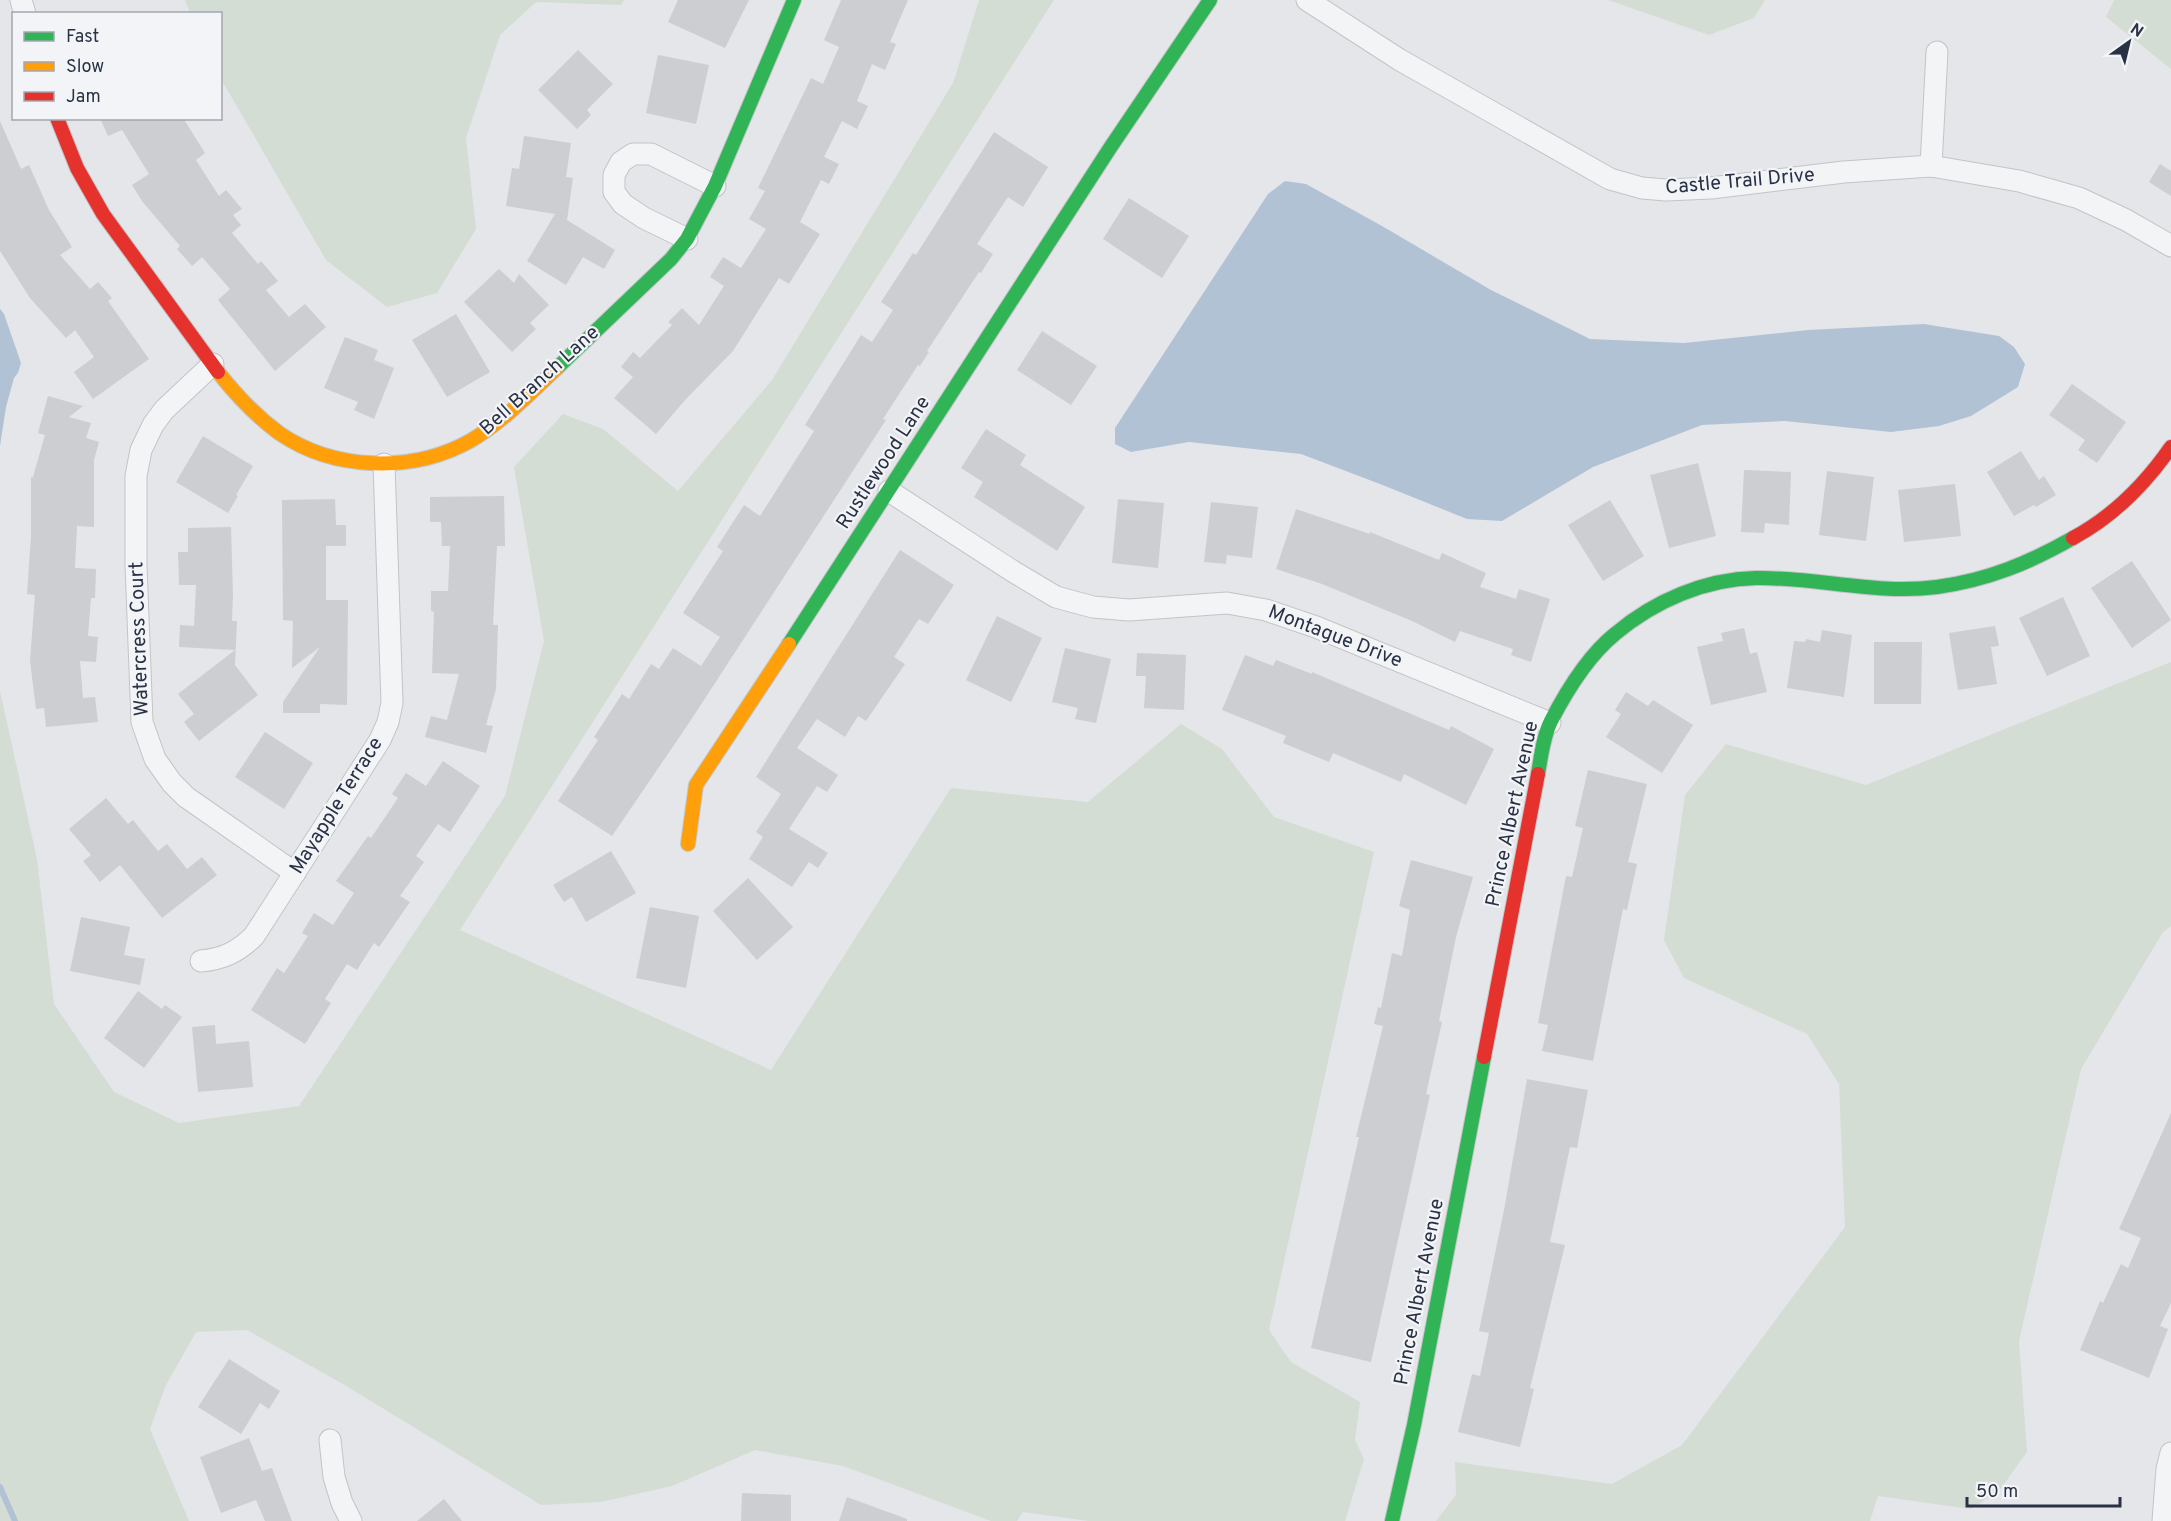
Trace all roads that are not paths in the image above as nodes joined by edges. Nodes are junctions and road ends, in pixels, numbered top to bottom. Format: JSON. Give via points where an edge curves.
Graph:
{"nodes":[{"id":1,"x":794,"y":0,"type":"edge"},
{"id":2,"x":1210,"y":0,"type":"edge"},
{"id":3,"x":1307,"y":0,"type":"edge"},
{"id":4,"x":1937,"y":52,"type":"dead end"},
{"id":5,"x":58,"y":120,"type":"edge"},
{"id":6,"x":1931,"y":166,"type":"junction"},
{"id":7,"x":715,"y":186,"type":"junction"},
{"id":8,"x":687,"y":239,"type":"junction"},
{"id":9,"x":2171,"y":246,"type":"edge"},
{"id":10,"x":213,"y":364,"type":"junction"},
{"id":11,"x":2171,"y":447,"type":"edge"},
{"id":12,"x":384,"y":464,"type":"junction"},
{"id":13,"x":889,"y":491,"type":"junction"},
{"id":14,"x":1550,"y":723,"type":"junction"},
{"id":15,"x":688,"y":844,"type":"dead end"},
{"id":16,"x":295,"y":873,"type":"junction"},
{"id":17,"x":201,"y":961,"type":"dead end"},
{"id":18,"x":330,"y":1440,"type":"dead end"},
{"id":19,"x":2171,"y":1453,"type":"edge"},
{"id":20,"x":351,"y":1521,"type":"edge"},
{"id":21,"x":1392,"y":1521,"type":"edge"},
{"id":22,"x":2163,"y":1521,"type":"edge"}],
"edges":[{"from":1,"to":7,"type":"street","name":"Bell Branch Lane"},
{"from":2,"to":13,"type":"street","name":"Rustlewood Lane"},
{"from":3,"to":6,"type":"street","name":"Castle Trail Drive","via":[[1400,60],[1600,174],[1642,188],[1711,188]]},
{"from":4,"to":6,"type":"street"},
{"from":5,"to":10,"type":"street","name":"Bell Branch Lane","via":[[79,174],[100,213]]},
{"from":6,"to":9,"type":"street","name":"Castle Trail Drive","via":[[2019,181],[2079,198]]},
{"from":7,"to":8,"type":"street","name":"Bell Branch Lane"},
{"from":7,"to":8,"type":"street","via":[[651,154],[633,154],[621,162],[614,175],[614,192],[623,204]]},
{"from":8,"to":12,"type":"street","name":"Bell Branch Lane","via":[[647,284],[483,434],[443,453]]},
{"from":10,"to":12,"type":"street","name":"Bell Branch Lane","via":[[240,399],[286,437],[341,459]]},
{"from":10,"to":16,"type":"street","name":"Watercress Court","via":[[164,410],[141,450],[136,476],[136,565],[142,722],[155,759],[179,790]]},
{"from":11,"to":14,"type":"street","name":"Prince Albert Avenue","via":[[2119,506],[2090,527],[2035,559],[1989,577],[1936,587],[1882,589],[1754,578],[1700,586],[1654,607],[1614,634],[1584,667]]},
{"from":12,"to":16,"type":"street","name":"Mayapple Terrace","via":[[392,703],[388,722]]},
{"from":13,"to":14,"type":"street","name":"Montague Drive","via":[[1056,597],[1093,607],[1129,610],[1227,603],[1266,610]]},
{"from":13,"to":15,"type":"street","name":"Rustlewood Lane","via":[[696,785]]},
{"from":14,"to":21,"type":"street","name":"Prince Albert Avenue"},
{"from":16,"to":17,"type":"street","name":"Mayapple Terrace","via":[[243,947],[216,960]]},
{"from":18,"to":20,"type":"street","via":[[334,1477]]},
{"from":19,"to":22,"type":"street"}]}
